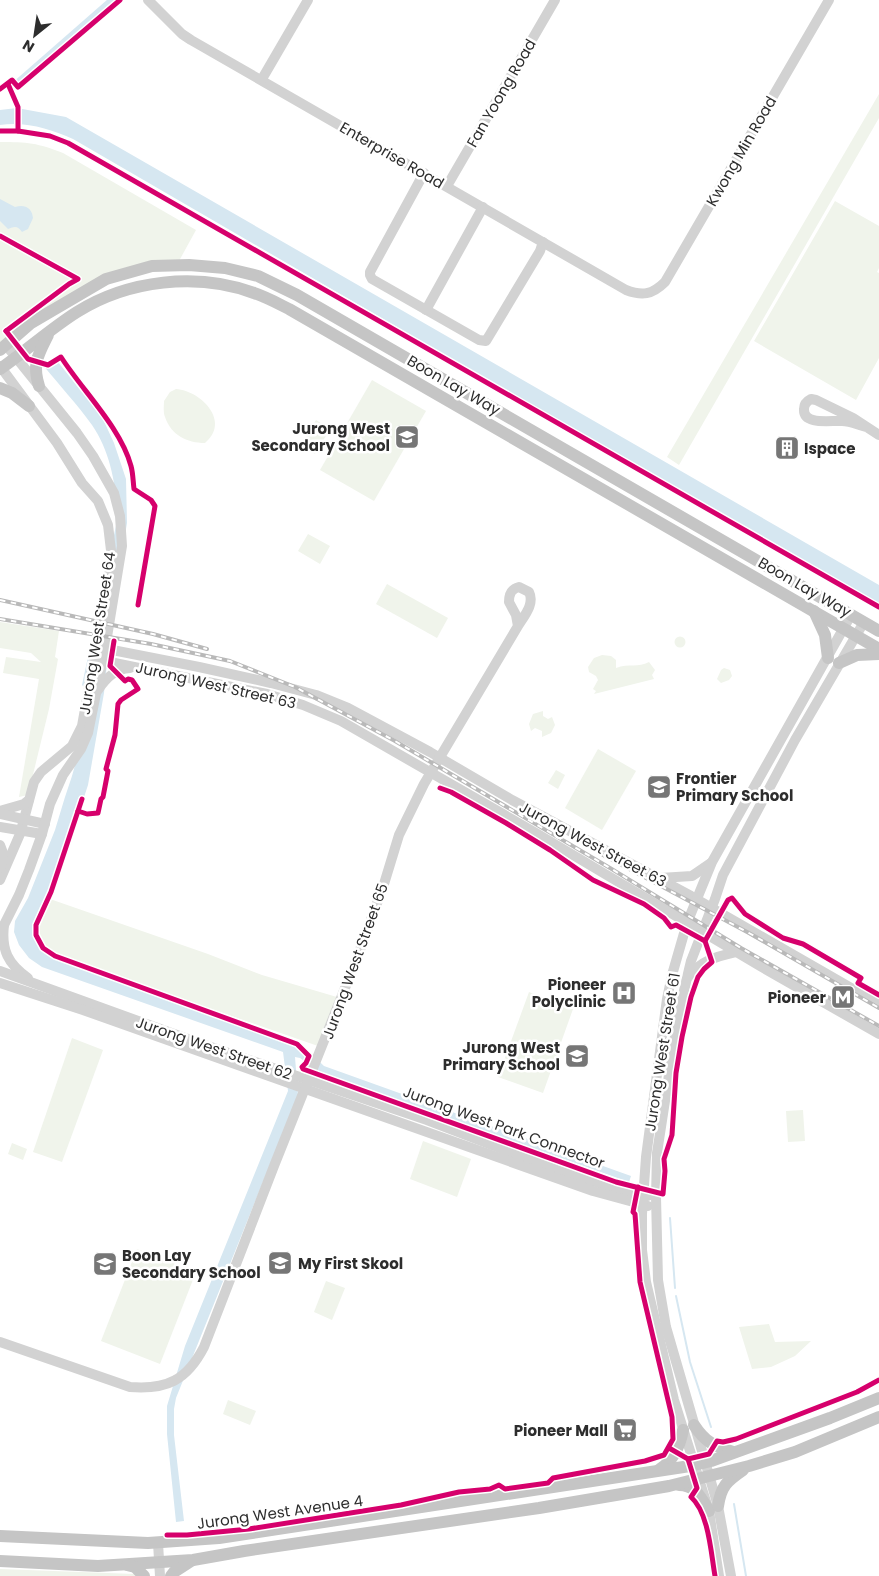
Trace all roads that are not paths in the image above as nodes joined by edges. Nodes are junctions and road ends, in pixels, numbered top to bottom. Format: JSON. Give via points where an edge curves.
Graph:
{"nodes":[{"id":1,"x":148,"y":0,"type":"edge"},
{"id":2,"x":308,"y":0,"type":"edge"},
{"id":3,"x":555,"y":0,"type":"edge"},
{"id":4,"x":829,"y":0,"type":"edge"},
{"id":5,"x":262,"y":80,"type":"junction"},
{"id":6,"x":424,"y":173,"type":"junction"},
{"id":7,"x":447,"y":186,"type":"junction"},
{"id":8,"x":483,"y":207,"type":"junction"},
{"id":9,"x":543,"y":242,"type":"junction"},
{"id":10,"x":646,"y":295,"type":"joint"},
{"id":11,"x":426,"y":310,"type":"junction"},
{"id":12,"x":49,"y":333,"type":"junction"},
{"id":13,"x":3,"y":348,"type":"edge"},
{"id":14,"x":17,"y":357,"type":"junction"},
{"id":15,"x":0,"y":368,"type":"edge"},
{"id":16,"x":39,"y":386,"type":"junction"},
{"id":17,"x":0,"y":388,"type":"edge"},
{"id":18,"x":29,"y":406,"type":"junction"},
{"id":19,"x":866,"y":427,"type":"junction"},
{"id":20,"x":879,"y":435,"type":"edge"},
{"id":21,"x":814,"y":611,"type":"junction"},
{"id":22,"x":851,"y":615,"type":"junction"},
{"id":23,"x":864,"y":622,"type":"junction"},
{"id":24,"x":518,"y":626,"type":"dead end"},
{"id":25,"x":844,"y":628,"type":"junction"},
{"id":26,"x":879,"y":631,"type":"edge"},
{"id":27,"x":856,"y":636,"type":"junction"},
{"id":28,"x":101,"y":648,"type":"junction"},
{"id":29,"x":879,"y":649,"type":"edge"},
{"id":30,"x":879,"y":654,"type":"edge"},
{"id":31,"x":98,"y":660,"type":"junction"},
{"id":32,"x":833,"y":661,"type":"junction"},
{"id":33,"x":141,"y":668,"type":"junction"},
{"id":34,"x":97,"y":691,"type":"junction"},
{"id":35,"x":440,"y":757,"type":"junction"},
{"id":36,"x":431,"y":772,"type":"junction"},
{"id":37,"x":29,"y":800,"type":"junction"},
{"id":38,"x":0,"y":813,"type":"edge"},
{"id":39,"x":24,"y":819,"type":"junction"},
{"id":40,"x":45,"y":824,"type":"junction"},
{"id":41,"x":0,"y":827,"type":"edge"},
{"id":42,"x":21,"y":831,"type":"junction"},
{"id":43,"x":42,"y":834,"type":"junction"},
{"id":44,"x":0,"y":845,"type":"edge"},
{"id":45,"x":712,"y":862,"type":"junction"},
{"id":46,"x":656,"y":878,"type":"junction"},
{"id":47,"x":0,"y":879,"type":"edge"},
{"id":48,"x":696,"y":900,"type":"junction"},
{"id":49,"x":711,"y":908,"type":"junction"},
{"id":50,"x":687,"y":923,"type":"junction"},
{"id":51,"x":2,"y":928,"type":"edge"},
{"id":52,"x":702,"y":931,"type":"junction"},
{"id":53,"x":736,"y":952,"type":"junction"},
{"id":54,"x":0,"y":971,"type":"edge"},
{"id":55,"x":686,"y":979,"type":"junction"},
{"id":56,"x":35,"y":983,"type":"junction"},
{"id":57,"x":3,"y":984,"type":"edge"},
{"id":58,"x":879,"y":1004,"type":"edge"},
{"id":59,"x":879,"y":1034,"type":"edge"},
{"id":60,"x":307,"y":1085,"type":"junction"},
{"id":61,"x":643,"y":1201,"type":"junction"},
{"id":62,"x":656,"y":1202,"type":"junction"},
{"id":63,"x":0,"y":1342,"type":"edge"},
{"id":64,"x":879,"y":1398,"type":"edge"},
{"id":65,"x":879,"y":1417,"type":"edge"},
{"id":66,"x":689,"y":1428,"type":"junction"},
{"id":67,"x":733,"y":1452,"type":"junction"},
{"id":68,"x":700,"y":1464,"type":"junction"},
{"id":69,"x":749,"y":1466,"type":"junction"},
{"id":70,"x":658,"y":1471,"type":"junction"},
{"id":71,"x":704,"y":1477,"type":"junction"},
{"id":72,"x":669,"y":1486,"type":"junction"},
{"id":73,"x":713,"y":1508,"type":"junction"},
{"id":74,"x":0,"y":1536,"type":"edge"},
{"id":75,"x":155,"y":1543,"type":"junction"},
{"id":76,"x":0,"y":1560,"type":"edge"},
{"id":77,"x":194,"y":1560,"type":"junction"},
{"id":78,"x":156,"y":1562,"type":"junction"},
{"id":79,"x":127,"y":1566,"type":"junction"},
{"id":80,"x":144,"y":1576,"type":"edge"},
{"id":81,"x":153,"y":1576,"type":"edge"},
{"id":82,"x":160,"y":1576,"type":"edge"},
{"id":83,"x":171,"y":1576,"type":"edge"},
{"id":84,"x":719,"y":1576,"type":"edge"},
{"id":85,"x":730,"y":1576,"type":"edge"}],
"edges":[{"from":1,"to":5,"type":"street","name":"Enterprise Road","via":[[182,34]]},
{"from":2,"to":5,"type":"street"},
{"from":3,"to":7,"type":"street","name":"Fan Yoong Road"},
{"from":4,"to":10,"type":"street","name":"Kwong Min Road","via":[[665,282]]},
{"from":5,"to":6,"type":"street","name":"Enterprise Road"},
{"from":6,"to":7,"type":"street","name":"Enterprise Road"},
{"from":6,"to":11,"type":"street","via":[[370,276]]},
{"from":7,"to":8,"type":"street","name":"Enterprise Road"},
{"from":8,"to":9,"type":"street","name":"Enterprise Road"},
{"from":8,"to":11,"type":"street"},
{"from":9,"to":10,"type":"street","name":"Enterprise Road","via":[[626,290]]},
{"from":9,"to":11,"type":"street","via":[[486,341]]},
{"from":12,"to":14,"type":"main road","name":"Boon Lay Way"},
{"from":12,"to":16,"type":"main road","via":[[36,362]]},
{"from":12,"to":21,"type":"main road","name":"Boon Lay Way","via":[[78,312],[118,292],[156,283],[226,285],[254,293],[289,309]]},
{"from":13,"to":14,"type":"street","name":"Jurong West Street 64"},
{"from":13,"to":22,"type":"main road","name":"Boon Lay Way","via":[[31,323],[106,279],[152,266],[225,268],[258,276],[297,294]]},
{"from":14,"to":15,"type":"main road","name":"Boon Lay Way"},
{"from":14,"to":16,"type":"street","name":"Jurong West Street 64"},
{"from":15,"to":18,"type":"street","name":"Jurong West Street 64"},
{"from":16,"to":28,"type":"street","name":"Jurong West Street 64","via":[[93,456],[114,494],[120,516],[122,546]]},
{"from":17,"to":18,"type":"main road"},
{"from":18,"to":28,"type":"street","name":"Jurong West Street 64","via":[[98,501],[108,525],[112,559]]},
{"from":19,"to":19,"type":"street","via":[[842,421],[815,421],[806,415],[805,405],[811,399],[816,400]]},
{"from":19,"to":20,"type":"street"},
{"from":21,"to":25,"type":"main road","name":"Boon Lay Way"},
{"from":21,"to":32,"type":"main road"},
{"from":22,"to":23,"type":"main road","name":"Boon Lay Way"},
{"from":22,"to":25,"type":"street","name":"Jurong West Street 61"},
{"from":23,"to":26,"type":"main road","name":"Boon Lay Way"},
{"from":23,"to":27,"type":"street","name":"Jurong West Street 61"},
{"from":24,"to":35,"type":"street","name":"Jurong West Street 65"},
{"from":25,"to":27,"type":"main road","name":"Boon Lay Way"},
{"from":25,"to":32,"type":"street","name":"Jurong West Street 61"},
{"from":27,"to":29,"type":"main road","name":"Boon Lay Way"},
{"from":27,"to":32,"type":"street","name":"Jurong West Street 61"},
{"from":28,"to":31,"type":"street","name":"Jurong West Street 64"},
{"from":28,"to":35,"type":"street","name":"Jurong West Street 63","via":[[316,695],[370,719]]},
{"from":30,"to":32,"type":"main road"},
{"from":31,"to":33,"type":"street","name":"Jurong West Street 63"},
{"from":31,"to":34,"type":"street","name":"Jurong West Street 64"},
{"from":31,"to":37,"type":"street","name":"Jurong West Street 64","via":[[82,726],[72,746],[41,772]]},
{"from":32,"to":45,"type":"street","name":"Jurong West Street 61"},
{"from":32,"to":49,"type":"street","name":"Jurong West Street 61","via":[[739,842]]},
{"from":33,"to":34,"type":"street","via":[[116,672]]},
{"from":33,"to":36,"type":"street","name":"Jurong West Street 63","via":[[267,694],[303,705],[341,721]]},
{"from":34,"to":40,"type":"street","name":"Jurong West Street 64","via":[[88,733],[63,775]]},
{"from":35,"to":36,"type":"street","name":"Jurong West Street 65"},
{"from":35,"to":46,"type":"street","name":"Jurong West Street 63"},
{"from":36,"to":50,"type":"street","name":"Jurong West Street 63"},
{"from":36,"to":60,"type":"street","name":"Jurong West Street 65","via":[[399,834],[357,958]]},
{"from":37,"to":38,"type":"street"},
{"from":37,"to":39,"type":"street","name":"Jurong West Street 64"},
{"from":38,"to":39,"type":"street"},
{"from":39,"to":40,"type":"street"},
{"from":39,"to":42,"type":"street","name":"Jurong West Street 64"},
{"from":40,"to":43,"type":"street","name":"Jurong West Street 64"},
{"from":41,"to":42,"type":"street"},
{"from":42,"to":43,"type":"street"},
{"from":42,"to":47,"type":"street","name":"Jurong West Street 64"},
{"from":43,"to":51,"type":"street","name":"Jurong West Street 64","via":[[19,895]]},
{"from":44,"to":47,"type":"street","via":[[3,853]]},
{"from":45,"to":46,"type":"street","via":[[692,876]]},
{"from":45,"to":48,"type":"street","name":"Jurong West Street 61"},
{"from":46,"to":48,"type":"street","name":"Jurong West Street 63"},
{"from":48,"to":49,"type":"street","name":"Jurong West Street 63"},
{"from":48,"to":50,"type":"street","name":"Jurong West Street 61"},
{"from":49,"to":52,"type":"street","name":"Jurong West Street 61"},
{"from":49,"to":58,"type":"street","name":"Jurong West Street 63"},
{"from":50,"to":52,"type":"street","name":"Jurong West Street 63"},
{"from":50,"to":61,"type":"street","name":"Jurong West Street 61","via":[[667,999]]},
{"from":51,"to":56,"type":"street","via":[[6,956]]},
{"from":52,"to":53,"type":"street","name":"Jurong West Street 63"},
{"from":52,"to":55,"type":"street","name":"Jurong West Street 61"},
{"from":53,"to":55,"type":"street","via":[[710,958]]},
{"from":53,"to":59,"type":"street","name":"Jurong West Street 63"},
{"from":54,"to":56,"type":"street","name":"Jurong West Street 62"},
{"from":55,"to":62,"type":"street","name":"Jurong West Street 61","via":[[674,1036],[658,1153]]},
{"from":56,"to":60,"type":"street","name":"Jurong West Street 62"},
{"from":57,"to":60,"type":"street","name":"Jurong West Street 62"},
{"from":60,"to":61,"type":"street","name":"Jurong West Street 62","via":[[427,1120]]},
{"from":60,"to":63,"type":"street","name":"Jurong West Street 65","via":[[204,1347],[187,1372],[163,1385],[130,1387]]},
{"from":61,"to":62,"type":"street","name":"Jurong West Street 62"},
{"from":61,"to":66,"type":"street","name":"Jurong West Street 61","via":[[641,1228],[646,1282],[674,1400]]},
{"from":62,"to":66,"type":"street","name":"Jurong West Street 61","via":[[660,1294]]},
{"from":64,"to":67,"type":"main road","name":"Jurong West Avenue 4"},
{"from":65,"to":69,"type":"main road","via":[[795,1452]]},
{"from":66,"to":67,"type":"main road","via":[[714,1446]]},
{"from":66,"to":68,"type":"street","name":"Jurong West Street 61"},
{"from":66,"to":70,"type":"main road","via":[[672,1460]]},
{"from":67,"to":68,"type":"main road","name":"Jurong West Avenue 4"},
{"from":68,"to":70,"type":"main road","name":"Jurong West Avenue 4"},
{"from":68,"to":71,"type":"street","name":"Jurong West Street 61"},
{"from":69,"to":71,"type":"main road"},
{"from":69,"to":73,"type":"main road","via":[[728,1480]]},
{"from":70,"to":75,"type":"main road","name":"Jurong West Avenue 4","via":[[228,1537]]},
{"from":71,"to":72,"type":"main road"},
{"from":71,"to":73,"type":"street","name":"Jurong West Street 61"},
{"from":72,"to":73,"type":"main road","via":[[685,1485],[693,1489]]},
{"from":72,"to":77,"type":"main road"},
{"from":73,"to":84,"type":"street"},
{"from":73,"to":85,"type":"street"},
{"from":74,"to":75,"type":"main road","name":"Jurong West Avenue 4"},
{"from":75,"to":78,"type":"street"},
{"from":76,"to":79,"type":"main road"},
{"from":77,"to":78,"type":"main road"},
{"from":77,"to":83,"type":"main road"},
{"from":78,"to":79,"type":"main road"},
{"from":78,"to":81,"type":"street"},
{"from":78,"to":82,"type":"street"},
{"from":79,"to":80,"type":"main road","via":[[135,1567]]}]}
